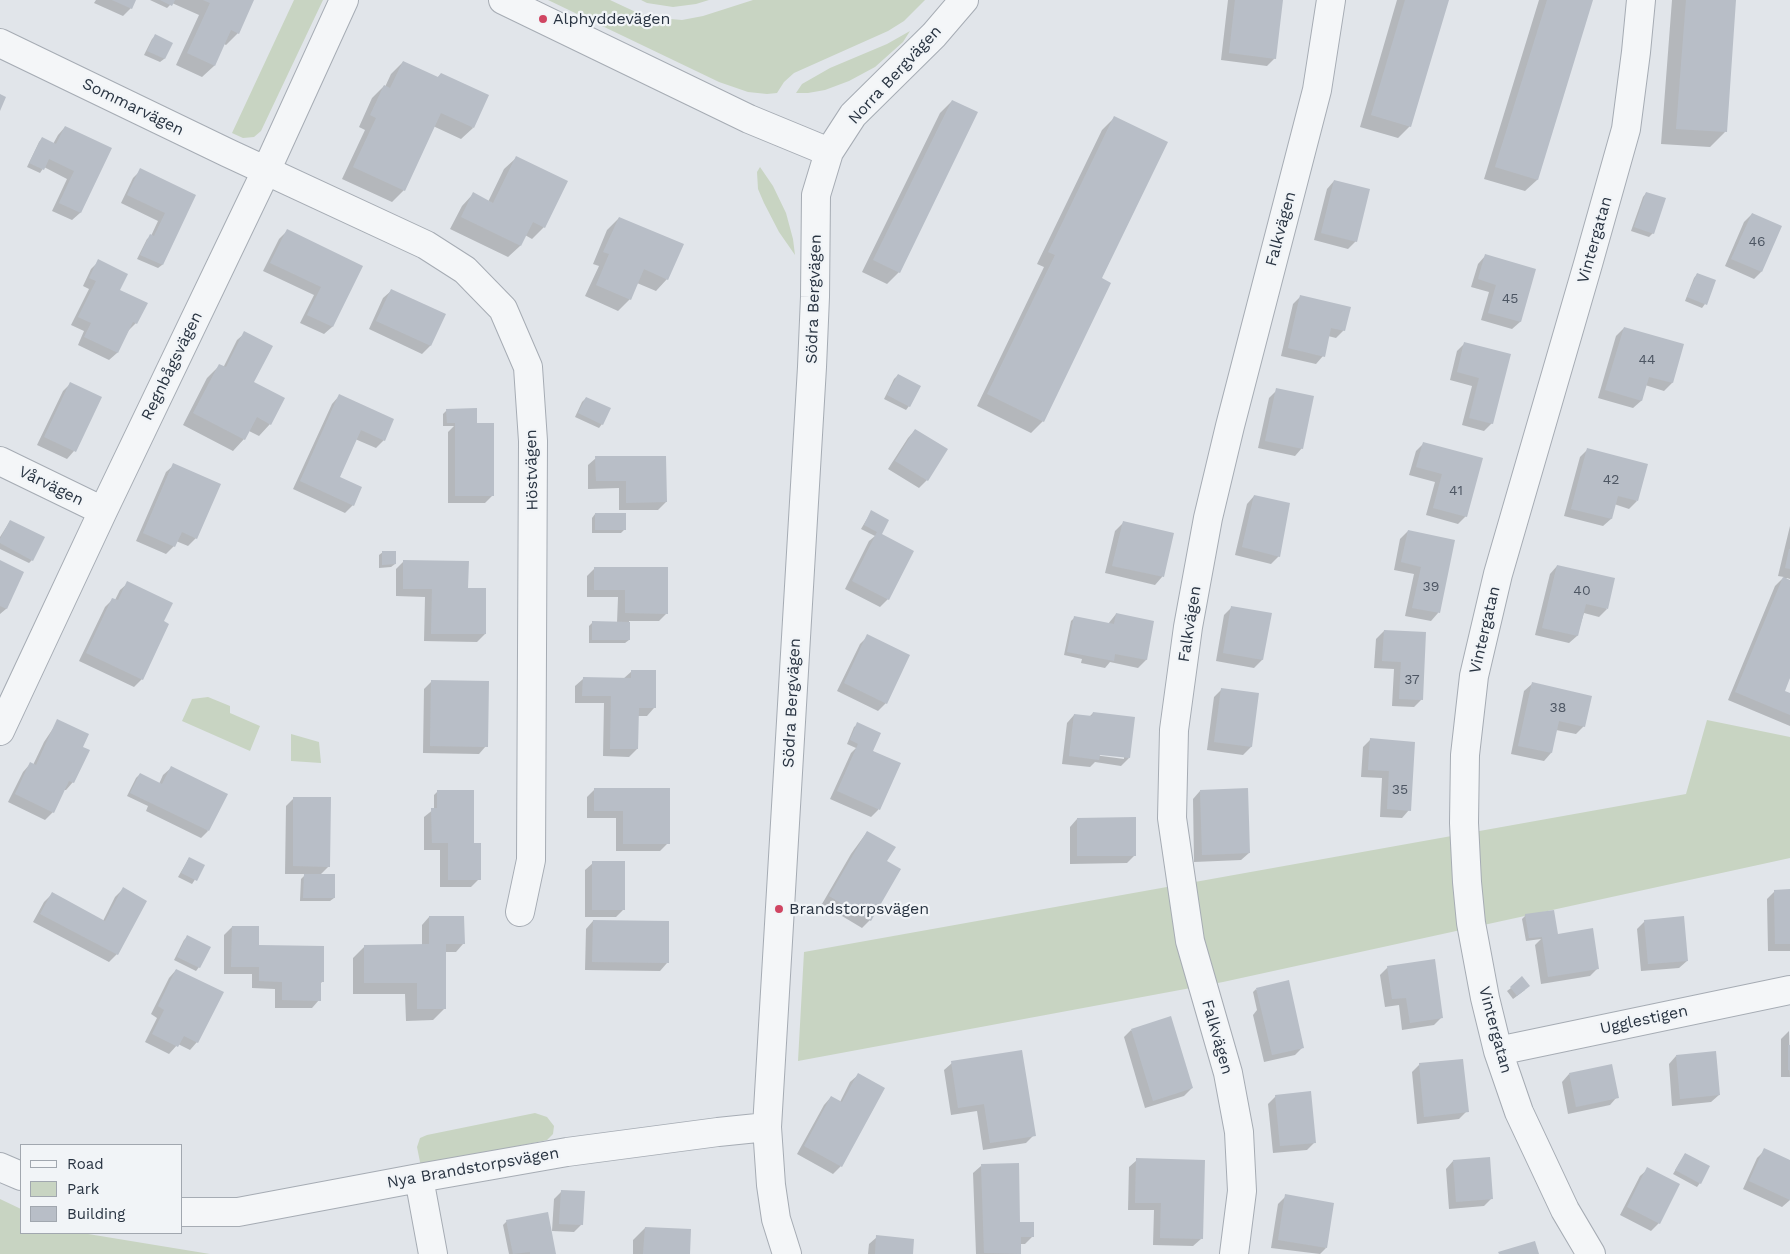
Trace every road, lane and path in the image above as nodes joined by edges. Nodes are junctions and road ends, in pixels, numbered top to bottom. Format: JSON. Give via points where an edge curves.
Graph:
{"nodes":[{"id":1,"x":344,"y":0,"type":"edge"},
{"id":2,"x":503,"y":0,"type":"edge"},
{"id":3,"x":964,"y":0,"type":"edge"},
{"id":4,"x":1331,"y":0,"type":"edge"},
{"id":5,"x":1640,"y":0,"type":"edge"},
{"id":6,"x":0,"y":43,"type":"edge"},
{"id":7,"x":829,"y":152,"type":"junction"},
{"id":8,"x":266,"y":171,"type":"junction"},
{"id":9,"x":0,"y":461,"type":"edge"},
{"id":10,"x":103,"y":510,"type":"junction"},
{"id":11,"x":0,"y":731,"type":"edge"},
{"id":12,"x":520,"y":912,"type":"dead end"},
{"id":13,"x":1790,"y":990,"type":"edge"},
{"id":14,"x":1498,"y":1051,"type":"junction"},
{"id":15,"x":767,"y":1127,"type":"junction"},
{"id":16,"x":0,"y":1167,"type":"edge"},
{"id":17,"x":20,"y":1176,"type":"edge"},
{"id":18,"x":419,"y":1178,"type":"junction"},
{"id":19,"x":182,"y":1212,"type":"edge"},
{"id":20,"x":433,"y":1254,"type":"edge"},
{"id":21,"x":787,"y":1254,"type":"edge"},
{"id":22,"x":1234,"y":1254,"type":"edge"},
{"id":23,"x":1591,"y":1254,"type":"edge"}],
"edges":[{"from":1,"to":8,"type":"street","name":"Regnbågsvägen"},
{"from":2,"to":7,"type":"street","via":[[749,119]]},
{"from":3,"to":7,"type":"street","name":"Norra Bergvägen","via":[[934,35],[853,116]]},
{"from":4,"to":22,"type":"street","name":"Falkvägen","via":[[1317,90],[1208,518],[1174,730],[1172,818],[1190,941],[1228,1073],[1239,1132],[1242,1191]]},
{"from":5,"to":14,"type":"street","name":"Vintergatan","via":[[1626,129],[1498,574],[1474,676],[1465,755],[1466,868],[1472,931]]},
{"from":6,"to":8,"type":"street","name":"Sommarvägen"},
{"from":7,"to":15,"type":"street","name":"Södra Bergvägen","via":[[816,195],[812,366]]},
{"from":8,"to":10,"type":"street","name":"Regnbågsvägen"},
{"from":8,"to":12,"type":"street","name":"Höstvägen","via":[[426,245],[465,270],[503,309],[528,368],[533,441],[531,860]]},
{"from":9,"to":10,"type":"street","name":"Vårvägen"},
{"from":10,"to":11,"type":"street","name":"Regnbågsvägen"},
{"from":13,"to":14,"type":"street","name":"Ugglestigen"},
{"from":14,"to":23,"type":"street","name":"Vintergatan","via":[[1520,1112],[1565,1210]]},
{"from":15,"to":18,"type":"street","name":"Nya Brandstorpsvägen","via":[[567,1152]]},
{"from":15,"to":21,"type":"street","name":"Södra Bergvägen","via":[[776,1218]]},
{"from":16,"to":17,"type":"street"},
{"from":18,"to":19,"type":"street","name":"Nya Brandstorpsvägen","via":[[238,1212]]},
{"from":18,"to":20,"type":"street"}]}
